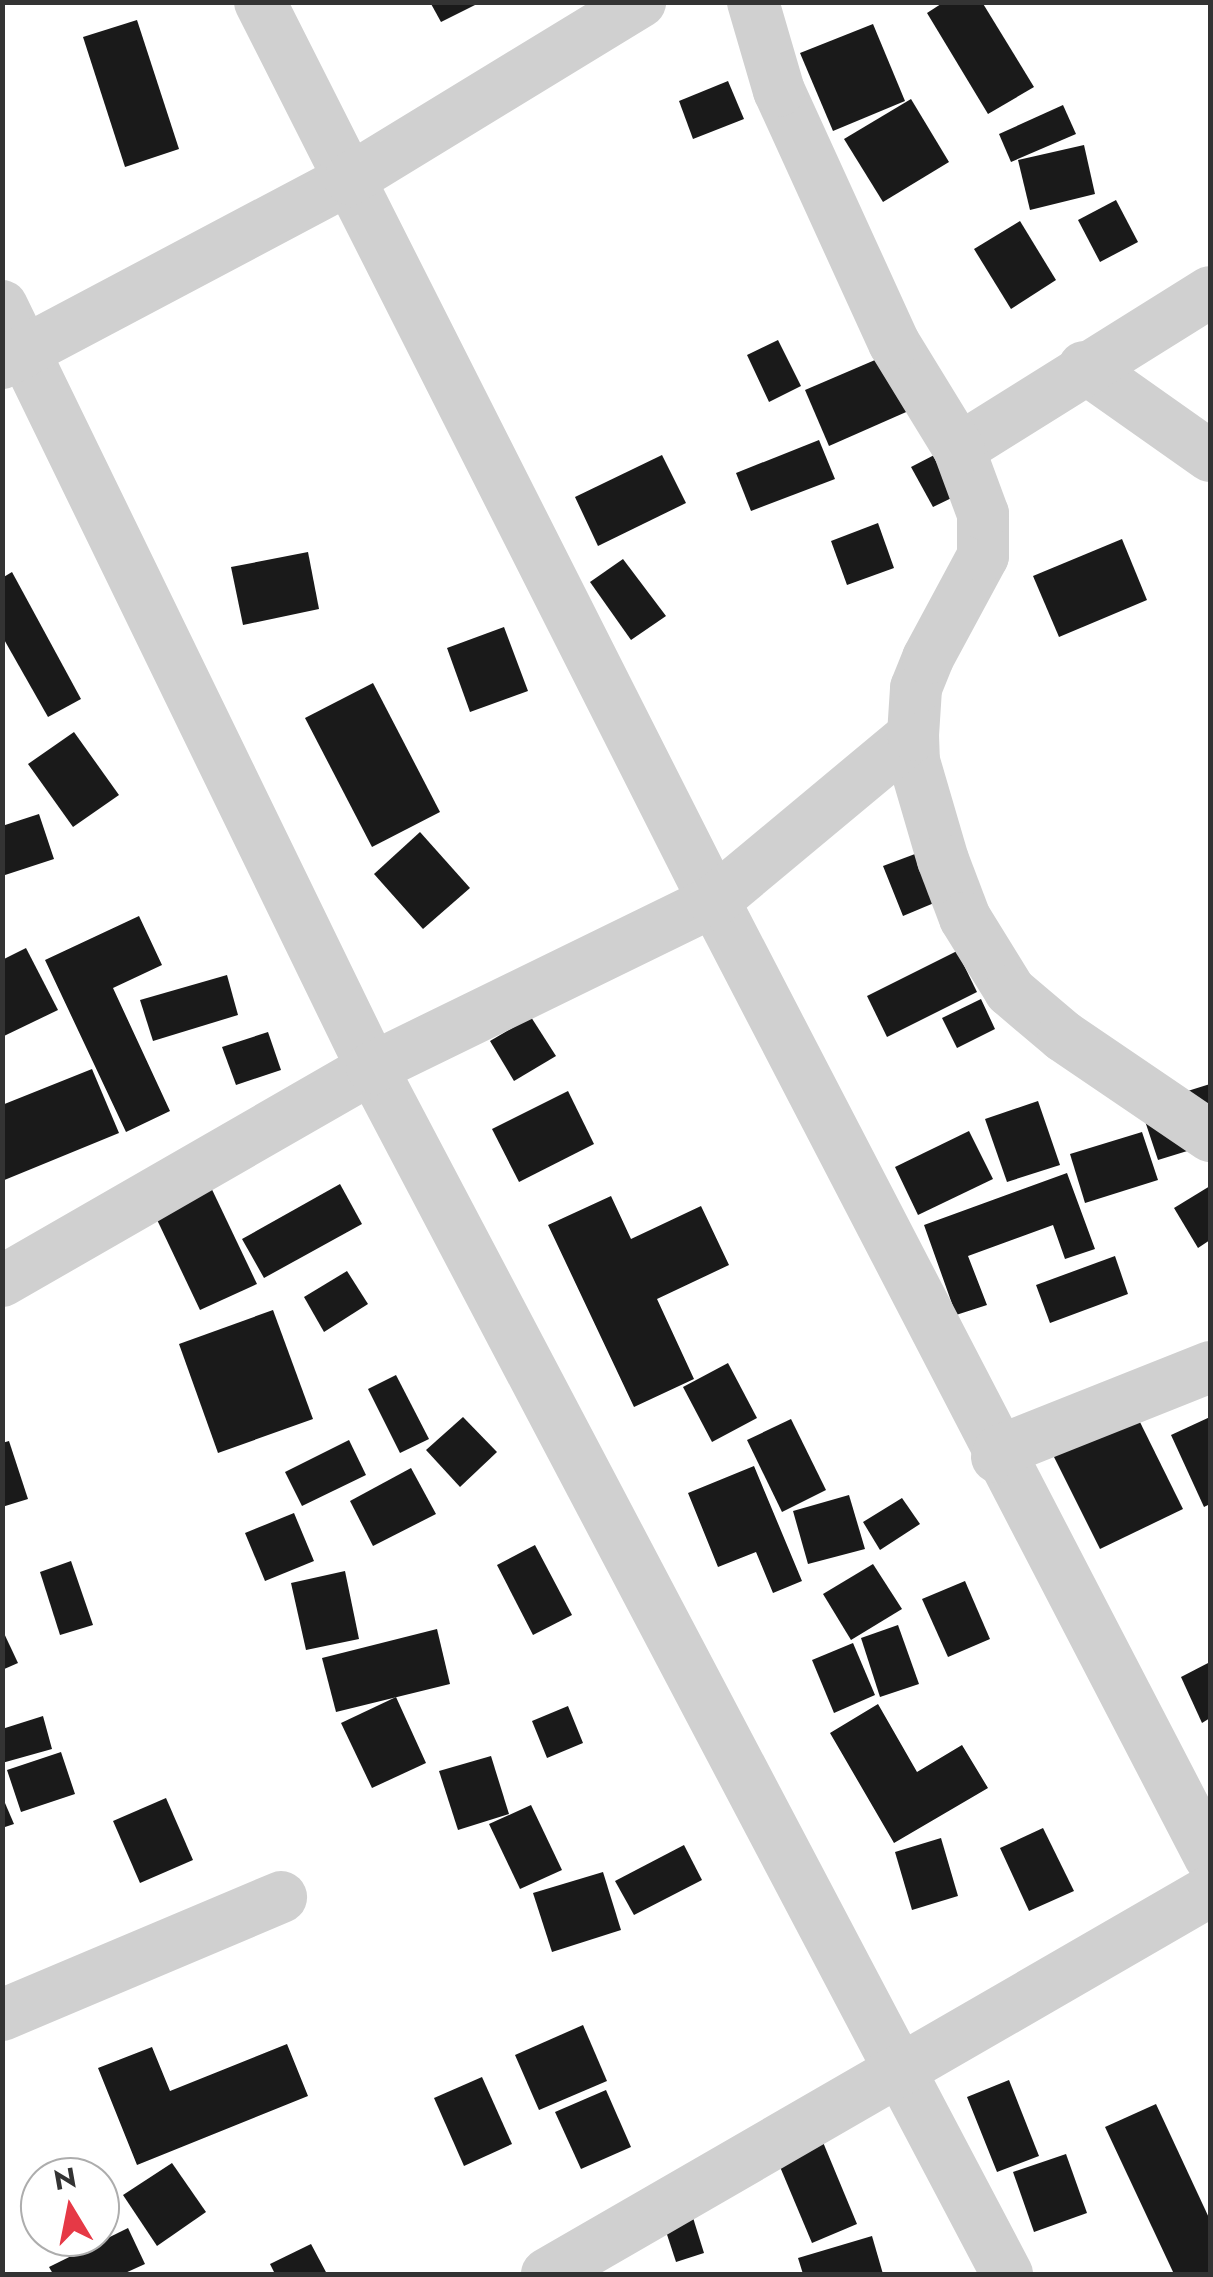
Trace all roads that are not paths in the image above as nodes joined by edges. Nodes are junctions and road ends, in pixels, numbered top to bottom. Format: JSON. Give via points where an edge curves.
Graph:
{"nodes":[{"id":1,"x":260,"y":2,"type":"edge"},
{"id":2,"x":640,"y":2,"type":"edge"},
{"id":3,"x":753,"y":2,"type":"edge"},
{"id":4,"x":350,"y":179,"type":"junction"},
{"id":5,"x":1210,"y":292,"type":"edge"},
{"id":6,"x":10,"y":340,"type":"edge"},
{"id":7,"x":1084,"y":367,"type":"junction"},
{"id":8,"x":959,"y":449,"type":"junction"},
{"id":9,"x":1210,"y":456,"type":"edge"},
{"id":10,"x":912,"y":735,"type":"junction"},
{"id":11,"x":714,"y":901,"type":"junction"},
{"id":12,"x":372,"y":1068,"type":"junction"},
{"id":13,"x":1210,"y":1136,"type":"edge"},
{"id":14,"x":2,"y":1281,"type":"edge"},
{"id":15,"x":1210,"y":1367,"type":"edge"},
{"id":16,"x":998,"y":1454,"type":"junction"},
{"id":17,"x":1210,"y":1857,"type":"edge"},
{"id":18,"x":1210,"y":1891,"type":"edge"},
{"id":19,"x":281,"y":1898,"type":"dead end"},
{"id":20,"x":2,"y":2015,"type":"edge"},
{"id":21,"x":902,"y":2070,"type":"junction"},
{"id":22,"x":547,"y":2274,"type":"edge"},
{"id":23,"x":1007,"y":2274,"type":"edge"}],
"edges":[{"from":1,"to":4,"type":"street"},
{"from":2,"to":4,"type":"street"},
{"from":3,"to":8,"type":"street","via":[[779,91],[894,344]]},
{"from":4,"to":6,"type":"street"},
{"from":4,"to":11,"type":"street"},
{"from":5,"to":7,"type":"street"},
{"from":6,"to":12,"type":"street"},
{"from":7,"to":8,"type":"street"},
{"from":7,"to":9,"type":"street"},
{"from":8,"to":10,"type":"street","via":[[982,514],[983,556],[916,688]]},
{"from":10,"to":11,"type":"street"},
{"from":10,"to":13,"type":"street","via":[[914,761],[965,918],[1010,991]]},
{"from":11,"to":12,"type":"street"},
{"from":11,"to":16,"type":"street"},
{"from":12,"to":14,"type":"street"},
{"from":12,"to":21,"type":"street"},
{"from":15,"to":16,"type":"street"},
{"from":16,"to":17,"type":"street"},
{"from":18,"to":21,"type":"street"},
{"from":19,"to":20,"type":"street"},
{"from":21,"to":22,"type":"street"},
{"from":21,"to":23,"type":"street"}]}
